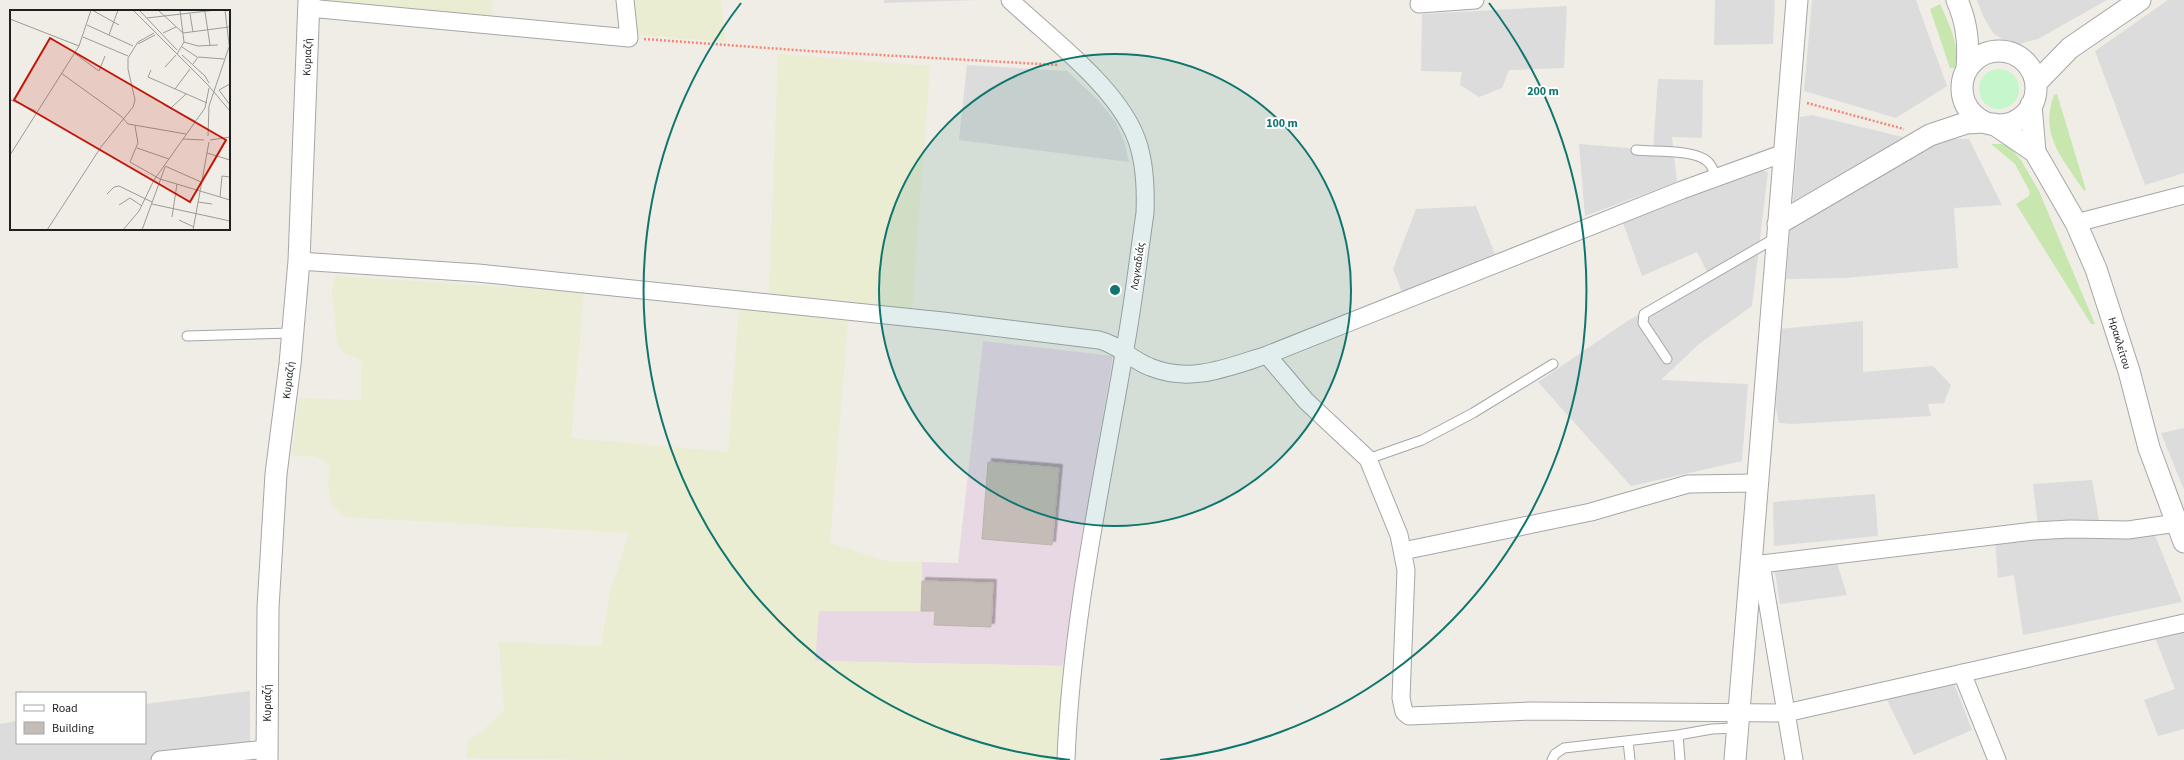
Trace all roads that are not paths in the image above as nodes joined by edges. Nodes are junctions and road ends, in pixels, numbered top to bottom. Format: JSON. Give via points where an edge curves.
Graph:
{"nodes":[{"id":1,"x":625,"y":0,"type":"edge"},
{"id":2,"x":1010,"y":0,"type":"edge"},
{"id":3,"x":1475,"y":0,"type":"edge"},
{"id":4,"x":1797,"y":0,"type":"edge"},
{"id":5,"x":2140,"y":0,"type":"edge"},
{"id":6,"x":309,"y":4,"type":"edge"},
{"id":7,"x":1419,"y":4,"type":"dead end"},
{"id":8,"x":1959,"y":6,"type":"edge"},
{"id":9,"x":2070,"y":48,"type":"junction"},
{"id":10,"x":1998,"y":51,"type":"junction"},
{"id":11,"x":2023,"y":60,"type":"junction"},
{"id":12,"x":1967,"y":68,"type":"junction"},
{"id":13,"x":2036,"y":83,"type":"junction"},
{"id":14,"x":1963,"y":97,"type":"junction"},
{"id":15,"x":2032,"y":105,"type":"junction"},
{"id":16,"x":1989,"y":123,"type":"junction"},
{"id":17,"x":1930,"y":136,"type":"junction"},
{"id":18,"x":1636,"y":150,"type":"dead end"},
{"id":19,"x":2035,"y":152,"type":"junction"},
{"id":20,"x":1784,"y":153,"type":"junction"},
{"id":21,"x":1716,"y":177,"type":"junction"},
{"id":22,"x":2184,"y":195,"type":"edge"},
{"id":23,"x":2076,"y":223,"type":"junction"},
{"id":24,"x":1778,"y":230,"type":"junction"},
{"id":25,"x":299,"y":261,"type":"junction"},
{"id":26,"x":292,"y":333,"type":"junction"},
{"id":27,"x":187,"y":336,"type":"dead end"},
{"id":28,"x":1124,"y":353,"type":"junction"},
{"id":29,"x":1267,"y":355,"type":"junction"},
{"id":30,"x":1668,"y":359,"type":"dead end"},
{"id":31,"x":1553,"y":364,"type":"dead end"},
{"id":32,"x":1368,"y":459,"type":"junction"},
{"id":33,"x":1757,"y":483,"type":"junction"},
{"id":34,"x":2180,"y":533,"type":"edge"},
{"id":35,"x":1403,"y":551,"type":"junction"},
{"id":36,"x":1756,"y":564,"type":"junction"},
{"id":37,"x":2184,"y":623,"type":"edge"},
{"id":38,"x":1962,"y":673,"type":"junction"},
{"id":39,"x":1786,"y":713,"type":"junction"},
{"id":40,"x":1737,"y":721,"type":"junction"},
{"id":41,"x":1678,"y":735,"type":"junction"},
{"id":42,"x":1628,"y":741,"type":"junction"},
{"id":43,"x":267,"y":755,"type":"edge"},
{"id":44,"x":160,"y":760,"type":"edge"},
{"id":45,"x":1066,"y":760,"type":"edge"},
{"id":46,"x":1552,"y":760,"type":"edge"},
{"id":47,"x":1630,"y":760,"type":"edge"},
{"id":48,"x":1680,"y":760,"type":"edge"},
{"id":49,"x":1735,"y":760,"type":"edge"},
{"id":50,"x":1794,"y":760,"type":"edge"},
{"id":51,"x":1997,"y":760,"type":"edge"}],
"edges":[{"from":1,"to":6,"type":"street","via":[[629,38]]},
{"from":2,"to":28,"type":"street","name":"Λαγκαδιάς","via":[[1098,82],[1127,118],[1135,134],[1142,160],[1145,213]]},
{"from":3,"to":7,"type":"street"},
{"from":4,"to":20,"type":"street"},
{"from":5,"to":9,"type":"street"},
{"from":6,"to":25,"type":"street","name":"Κυριαζή"},
{"from":8,"to":10,"type":"street","via":[[1984,41]]},
{"from":8,"to":12,"type":"street","via":[[1968,42]]},
{"from":9,"to":11,"type":"street"},
{"from":9,"to":13,"type":"street"},
{"from":10,"to":11,"type":"street","via":[[2007,51]]},
{"from":10,"to":12,"type":"street","via":[[1980,56]]},
{"from":11,"to":13,"type":"street","via":[[2032,70]]},
{"from":12,"to":14,"type":"street","via":[[1962,87]]},
{"from":13,"to":15,"type":"street"},
{"from":14,"to":16,"type":"street","via":[[1970,112]]},
{"from":14,"to":17,"type":"street","via":[[1945,122]]},
{"from":15,"to":16,"type":"street","via":[[2016,121],[2009,124]]},
{"from":15,"to":19,"type":"street"},
{"from":16,"to":17,"type":"street","via":[[1966,123]]},
{"from":16,"to":19,"type":"street"},
{"from":17,"to":24,"type":"street"},
{"from":18,"to":21,"type":"lane","via":[[1699,156],[1707,161]]},
{"from":19,"to":23,"type":"street","name":"Ηρακλείτου"},
{"from":20,"to":21,"type":"street"},
{"from":20,"to":24,"type":"street"},
{"from":21,"to":29,"type":"street"},
{"from":22,"to":23,"type":"street"},
{"from":23,"to":34,"type":"street","name":"Ηρακλείτου","via":[[2111,312],[2149,448]]},
{"from":24,"to":30,"type":"lane","via":[[1644,314],[1643,323]]},
{"from":24,"to":33,"type":"street"},
{"from":25,"to":26,"type":"street","name":"Κυριαζή"},
{"from":25,"to":28,"type":"street","via":[[478,273],[943,321],[1099,340],[1108,342]]},
{"from":26,"to":27,"type":"lane"},
{"from":26,"to":43,"type":"street","name":"Κυριαζή","via":[[276,474],[268,608]]},
{"from":28,"to":29,"type":"street","via":[[1150,367],[1188,376]]},
{"from":28,"to":45,"type":"street","name":"Λαγκαδιάς","via":[[1084,578]]},
{"from":29,"to":32,"type":"street","via":[[1306,401]]},
{"from":31,"to":32,"type":"lane","via":[[1473,413],[1422,440]]},
{"from":32,"to":35,"type":"street"},
{"from":33,"to":35,"type":"street","via":[[1688,484],[1591,512]]},
{"from":33,"to":36,"type":"street"},
{"from":34,"to":36,"type":"street","via":[[2070,529],[2034,531]]},
{"from":35,"to":40,"type":"street","via":[[1406,584],[1401,698],[1404,712],[1409,716],[1531,711]]},
{"from":36,"to":39,"type":"street"},
{"from":36,"to":40,"type":"street"},
{"from":37,"to":38,"type":"street"},
{"from":38,"to":39,"type":"street"},
{"from":38,"to":51,"type":"street"},
{"from":39,"to":40,"type":"street"},
{"from":39,"to":50,"type":"street"},
{"from":40,"to":41,"type":"lane","via":[[1712,729]]},
{"from":40,"to":49,"type":"street"},
{"from":41,"to":42,"type":"lane"},
{"from":41,"to":48,"type":"lane"},
{"from":42,"to":46,"type":"lane","via":[[1564,748],[1555,754]]},
{"from":42,"to":47,"type":"lane"},
{"from":43,"to":44,"type":"street"}]}
